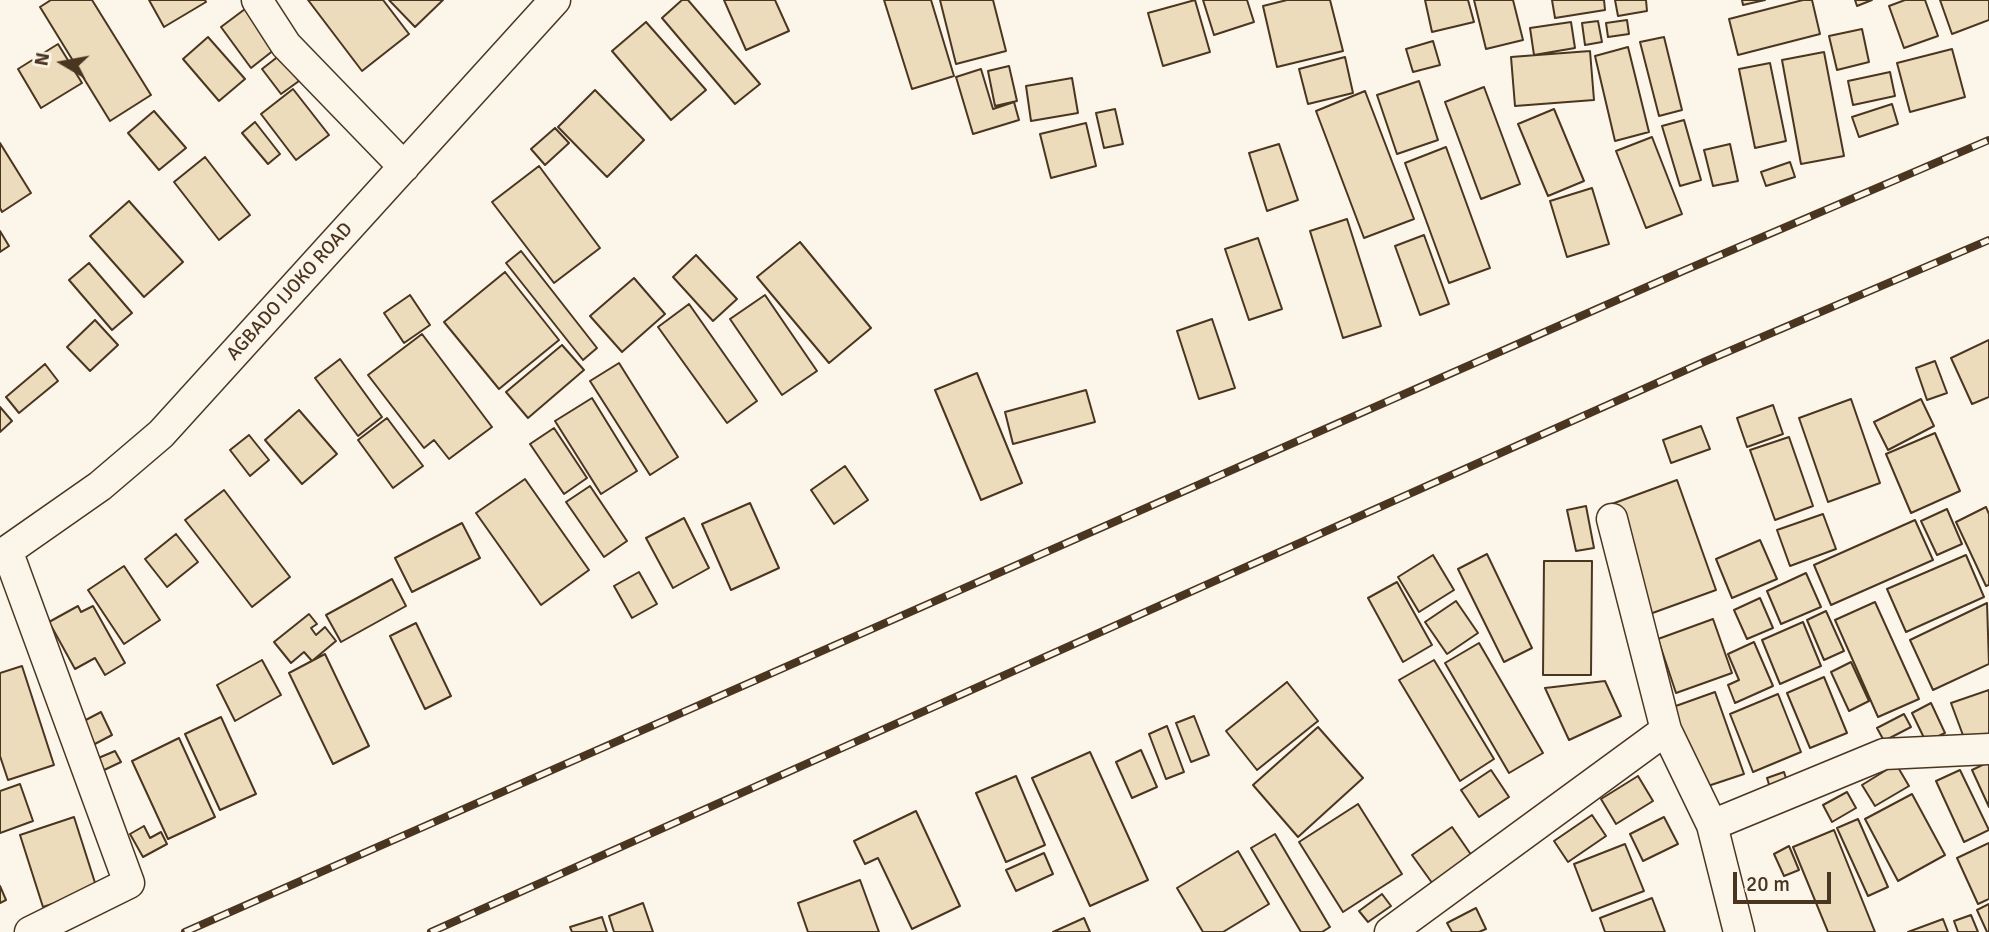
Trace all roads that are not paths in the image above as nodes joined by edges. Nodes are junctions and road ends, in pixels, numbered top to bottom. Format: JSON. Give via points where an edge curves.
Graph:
{"nodes":[{"id":1,"x":257,"y":0,"type":"edge"},
{"id":2,"x":555,"y":0,"type":"edge"},
{"id":3,"x":404,"y":167,"type":"junction"},
{"id":4,"x":1612,"y":519,"type":"dead end"},
{"id":5,"x":4,"y":555,"type":"edge"},
{"id":6,"x":1666,"y":730,"type":"junction"},
{"id":7,"x":1989,"y":749,"type":"edge"},
{"id":8,"x":1712,"y":825,"type":"junction"},
{"id":9,"x":30,"y":932,"type":"edge"},
{"id":10,"x":1390,"y":932,"type":"edge"},
{"id":11,"x":1739,"y":932,"type":"edge"}],
"edges":[{"from":1,"to":3,"type":"street","via":[[286,46]]},
{"from":2,"to":3,"type":"street","name":"AGBADO IJOKO ROAD"},
{"from":3,"to":5,"type":"street","name":"AGBADO IJOKO ROAD","via":[[161,434],[100,486]]},
{"from":4,"to":6,"type":"street"},
{"from":5,"to":9,"type":"street","via":[[129,883]]},
{"from":6,"to":8,"type":"street"},
{"from":6,"to":10,"type":"street"},
{"from":7,"to":8,"type":"street","via":[[1884,754]]},
{"from":8,"to":11,"type":"street"}]}
